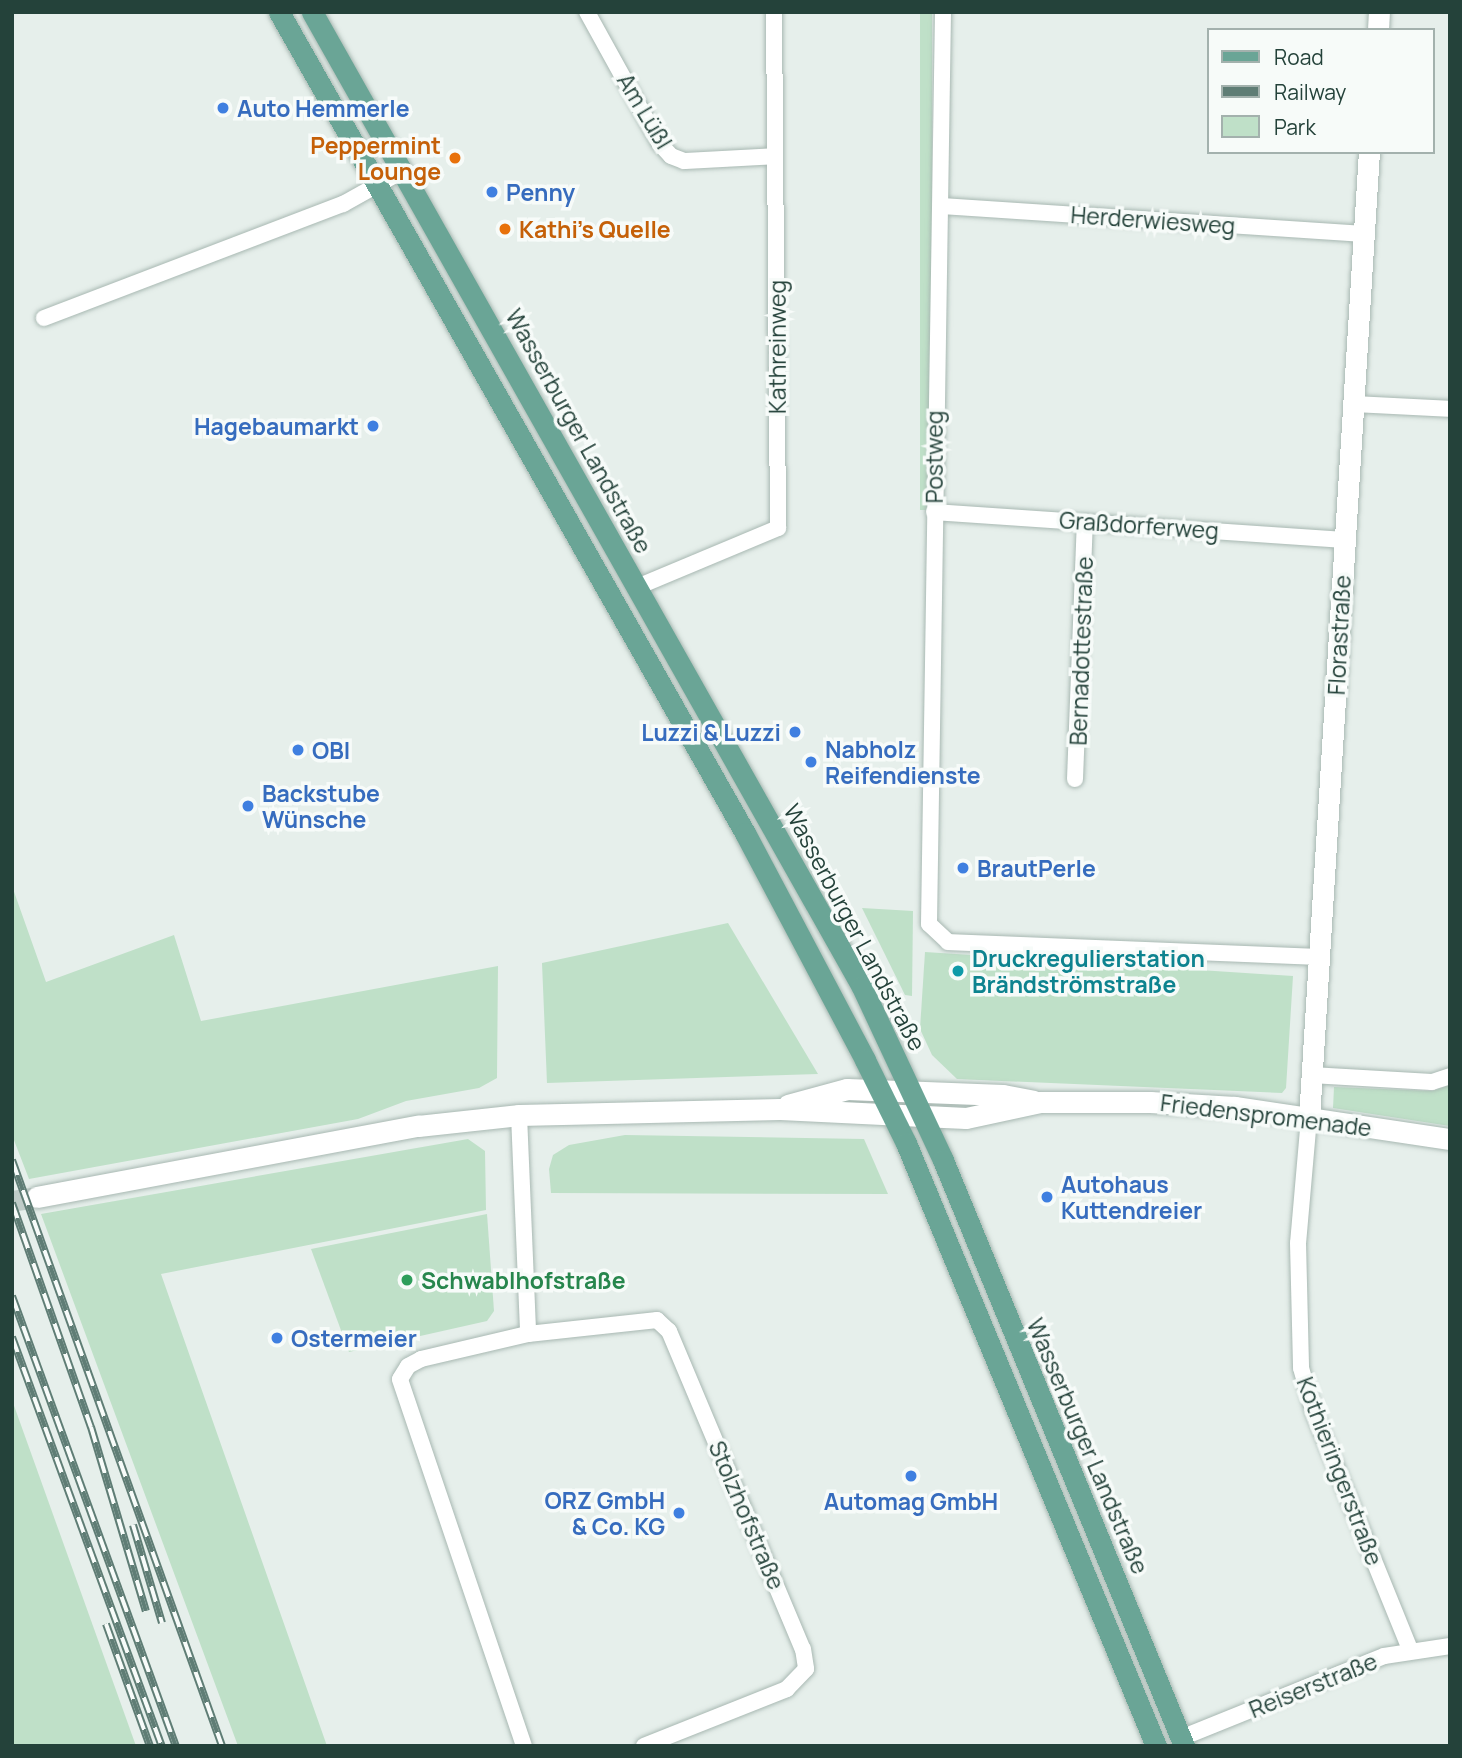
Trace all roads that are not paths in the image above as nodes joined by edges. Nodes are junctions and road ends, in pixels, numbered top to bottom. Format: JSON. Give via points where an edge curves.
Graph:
{"nodes":[{"id":1,"x":279,"y":12,"type":"edge"},
{"id":2,"x":312,"y":12,"type":"edge"},
{"id":3,"x":587,"y":12,"type":"edge"},
{"id":4,"x":774,"y":12,"type":"edge"},
{"id":5,"x":943,"y":12,"type":"edge"},
{"id":6,"x":1369,"y":154,"type":"edge"},
{"id":7,"x":775,"y":156,"type":"junction"},
{"id":8,"x":402,"y":171,"type":"junction"},
{"id":9,"x":378,"y":186,"type":"junction"},
{"id":10,"x":942,"y":206,"type":"junction"},
{"id":11,"x":1364,"y":234,"type":"junction"},
{"id":12,"x":44,"y":318,"type":"dead end"},
{"id":13,"x":1352,"y":404,"type":"junction"},
{"id":14,"x":1450,"y":409,"type":"edge"},
{"id":15,"x":934,"y":512,"type":"junction"},
{"id":16,"x":1085,"y":522,"type":"junction"},
{"id":17,"x":1344,"y":540,"type":"junction"},
{"id":18,"x":637,"y":586,"type":"junction"},
{"id":19,"x":1075,"y":779,"type":"dead end"},
{"id":20,"x":1318,"y":957,"type":"junction"},
{"id":21,"x":1311,"y":1075,"type":"junction"},
{"id":22,"x":1450,"y":1076,"type":"edge"},
{"id":23,"x":879,"y":1089,"type":"junction"},
{"id":24,"x":911,"y":1091,"type":"junction"},
{"id":25,"x":1040,"y":1102,"type":"junction"},
{"id":26,"x":780,"y":1109,"type":"junction"},
{"id":27,"x":519,"y":1115,"type":"junction"},
{"id":28,"x":892,"y":1115,"type":"junction"},
{"id":29,"x":923,"y":1118,"type":"junction"},
{"id":30,"x":1309,"y":1118,"type":"junction"},
{"id":31,"x":1450,"y":1139,"type":"edge"},
{"id":32,"x":37,"y":1196,"type":"tunnel mouth"},
{"id":33,"x":528,"y":1334,"type":"junction"},
{"id":34,"x":1450,"y":1646,"type":"edge"},
{"id":35,"x":1410,"y":1650,"type":"junction"},
{"id":36,"x":1182,"y":1742,"type":"edge"},
{"id":37,"x":524,"y":1746,"type":"edge"},
{"id":38,"x":644,"y":1746,"type":"edge"},
{"id":39,"x":1156,"y":1746,"type":"edge"}],
"edges":[{"from":1,"to":9,"type":"main road"},
{"from":2,"to":8,"type":"main road","name":"Wasserburger Landstraße"},
{"from":3,"to":7,"type":"street","name":"Am Lüßl","via":[[671,156],[684,161]]},
{"from":4,"to":7,"type":"street","name":"Kathreinweg"},
{"from":5,"to":10,"type":"street","name":"Postweg"},
{"from":6,"to":11,"type":"street","name":"Florastraße"},
{"from":7,"to":18,"type":"street","name":"Kathreinweg","via":[[778,528]]},
{"from":8,"to":9,"type":"street"},
{"from":8,"to":18,"type":"main road","name":"Wasserburger Landstraße"},
{"from":9,"to":12,"type":"street","via":[[343,204]]},
{"from":9,"to":23,"type":"main road","via":[[745,834]]},
{"from":10,"to":11,"type":"street","name":"Herderwiesweg"},
{"from":10,"to":15,"type":"street","name":"Postweg"},
{"from":11,"to":13,"type":"street","name":"Florastraße"},
{"from":13,"to":14,"type":"street"},
{"from":13,"to":17,"type":"street","name":"Florastraße"},
{"from":15,"to":16,"type":"street","name":"Graßdorferweg"},
{"from":15,"to":20,"type":"street","name":"Postweg","via":[[929,924],[948,942]]},
{"from":16,"to":17,"type":"street","name":"Graßdorferweg"},
{"from":16,"to":19,"type":"street","name":"Bernadottestraße"},
{"from":17,"to":20,"type":"street","name":"Florastraße"},
{"from":18,"to":24,"type":"main road","name":"Wasserburger Landstraße","via":[[817,904]]},
{"from":20,"to":21,"type":"street","name":"Florastraße"},
{"from":21,"to":22,"type":"street","name":"Friedenspromenade","via":[[1432,1082]]},
{"from":21,"to":30,"type":"street","name":"Florastraße"},
{"from":23,"to":24,"type":"street","name":"Friedenspromenade"},
{"from":23,"to":26,"type":"street","via":[[847,1088]]},
{"from":23,"to":28,"type":"main road"},
{"from":24,"to":25,"type":"street","name":"Friedenspromenade","via":[[1003,1095]]},
{"from":24,"to":29,"type":"main road","name":"Wasserburger Landstraße"},
{"from":25,"to":29,"type":"street","name":"Friedenspromenade","via":[[967,1118]]},
{"from":25,"to":30,"type":"street","name":"Friedenspromenade","via":[[1150,1102]]},
{"from":26,"to":27,"type":"street"},
{"from":26,"to":28,"type":"street"},
{"from":27,"to":32,"type":"street","via":[[418,1126]]},
{"from":27,"to":33,"type":"street"},
{"from":28,"to":29,"type":"street","name":"Friedenspromenade"},
{"from":28,"to":39,"type":"main road"},
{"from":29,"to":36,"type":"main road","name":"Wasserburger Landstraße"},
{"from":30,"to":31,"type":"street","name":"Friedenspromenade"},
{"from":30,"to":35,"type":"street","name":"Kothieringerstraße","via":[[1298,1243],[1300,1368]]},
{"from":33,"to":37,"type":"street","name":"Stolzhofstraße","via":[[421,1359],[408,1366],[400,1379]]},
{"from":33,"to":38,"type":"street","name":"Stolzhofstraße","via":[[657,1320],[669,1331],[803,1648],[806,1669],[787,1689]]},
{"from":34,"to":35,"type":"street","name":"Reiserstraße"},
{"from":35,"to":36,"type":"street","name":"Reiserstraße"}]}
